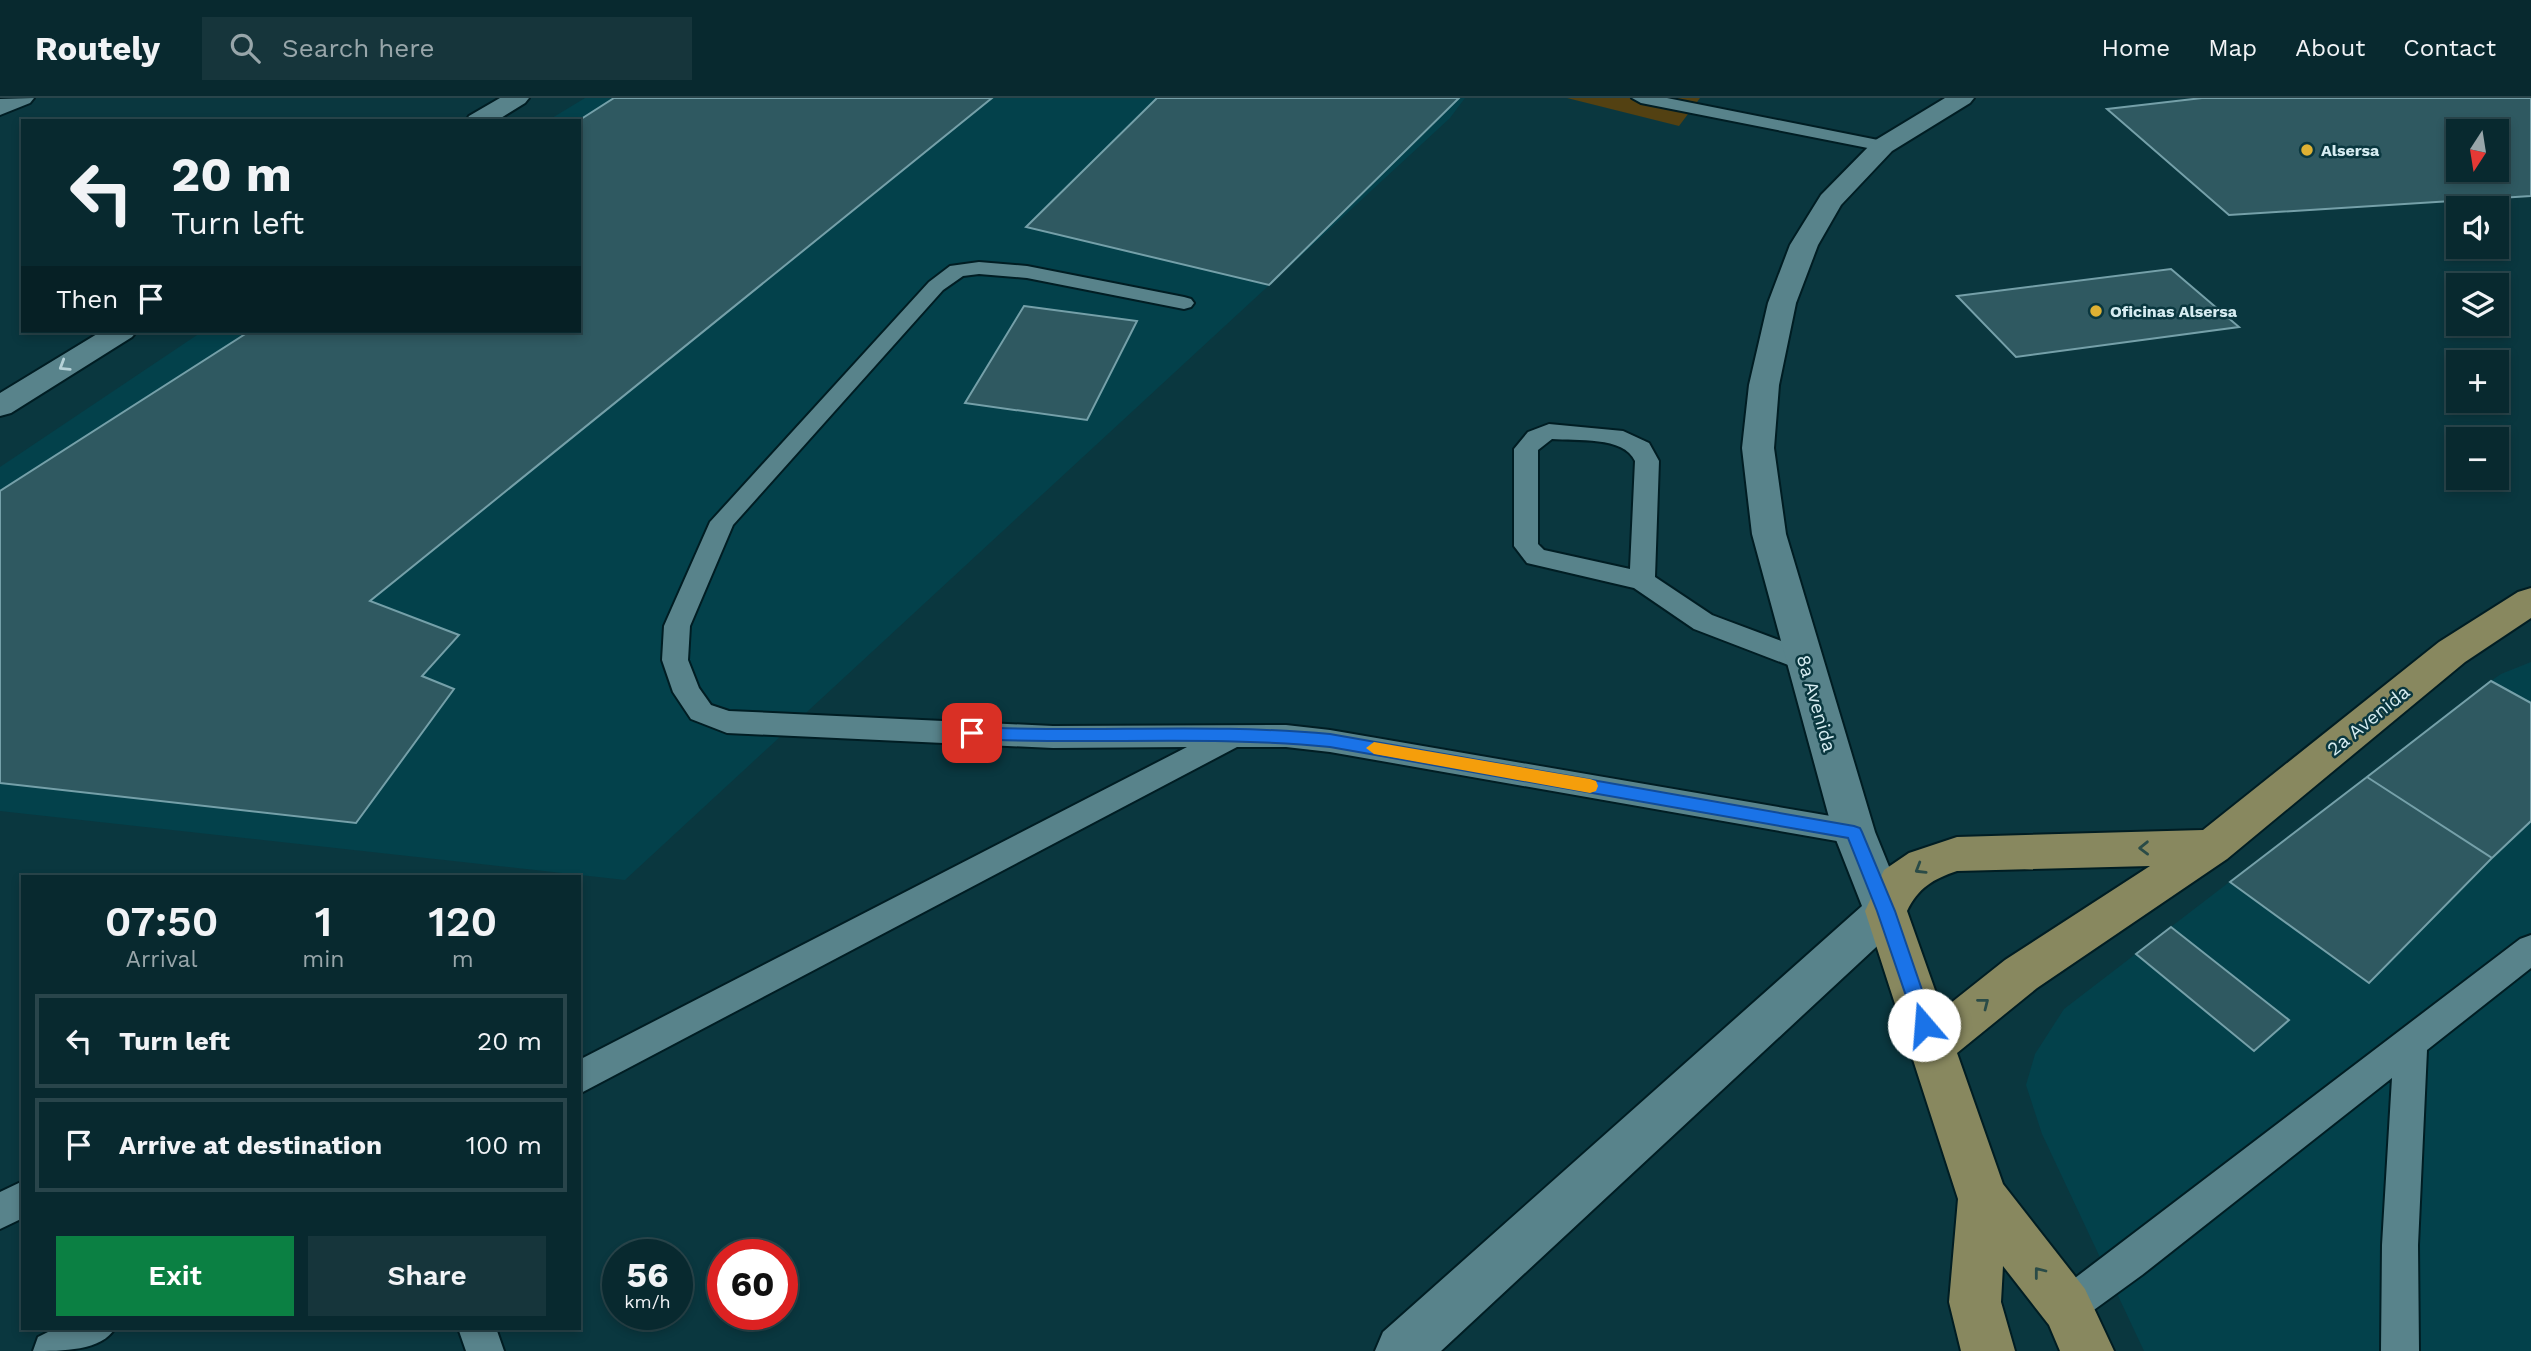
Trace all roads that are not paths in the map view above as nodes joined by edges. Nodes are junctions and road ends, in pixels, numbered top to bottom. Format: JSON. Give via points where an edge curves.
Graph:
{"nodes":[{"id":1,"x":22,"y":98,"type":"edge"},
{"id":2,"x":517,"y":98,"type":"edge"},
{"id":3,"x":1641,"y":98,"type":"edge"},
{"id":4,"x":1962,"y":98,"type":"edge"},
{"id":5,"x":0,"y":108,"type":"edge"},
{"id":6,"x":481,"y":119,"type":"edge"},
{"id":7,"x":1883,"y":146,"type":"junction"},
{"id":8,"x":1184,"y":303,"type":"dead end"},
{"id":9,"x":119,"y":333,"type":"edge"},
{"id":10,"x":0,"y":406,"type":"edge"},
{"id":11,"x":1642,"y":581,"type":"junction"},
{"id":12,"x":2531,"y":601,"type":"edge"},
{"id":13,"x":1806,"y":661,"type":"junction"},
{"id":14,"x":1234,"y":736,"type":"junction"},
{"id":15,"x":1854,"y":832,"type":"junction"},
{"id":16,"x":2212,"y":847,"type":"junction"},
{"id":17,"x":1886,"y":911,"type":"junction"},
{"id":18,"x":2531,"y":948,"type":"edge"},
{"id":19,"x":2411,"y":1041,"type":"junction"},
{"id":20,"x":1931,"y":1046,"type":"junction"},
{"id":21,"x":581,"y":1077,"type":"edge"},
{"id":22,"x":1983,"y":1199,"type":"junction"},
{"id":23,"x":21,"y":1200,"type":"edge"},
{"id":24,"x":0,"y":1211,"type":"edge"},
{"id":25,"x":2077,"y":1329,"type":"edge"},
{"id":26,"x":92,"y":1330,"type":"edge"},
{"id":27,"x":478,"y":1330,"type":"edge"},
{"id":28,"x":52,"y":1351,"type":"edge"},
{"id":29,"x":485,"y":1351,"type":"edge"},
{"id":30,"x":1402,"y":1351,"type":"edge"},
{"id":31,"x":1988,"y":1351,"type":"edge"},
{"id":32,"x":2400,"y":1351,"type":"edge"}],
"edges":[{"from":1,"to":5,"type":"street"},
{"from":2,"to":6,"type":"street"},
{"from":3,"to":7,"type":"lane"},
{"from":4,"to":7,"type":"street","name":"8a Avenida"},
{"from":7,"to":13,"type":"street","name":"8a Avenida","via":[[1830,201],[1804,245],[1782,303],[1764,385],[1758,448],[1769,534]]},
{"from":8,"to":14,"type":"lane","via":[[1027,272],[957,270],[936,286],[722,522],[677,626],[675,660],[687,692],[701,712],[727,722],[1053,737]]},
{"from":9,"to":10,"type":"street","one_way":true},
{"from":11,"to":11,"type":"lane","via":[[1647,461],[1641,448],[1623,438],[1549,432],[1536,437],[1526,449],[1525,546],[1536,557]]},
{"from":11,"to":13,"type":"lane","via":[[1703,622]]},
{"from":12,"to":16,"type":"main road","name":"2a Avenida","via":[[2452,652]]},
{"from":13,"to":15,"type":"street","name":"8a Avenida"},
{"from":14,"to":15,"type":"lane","via":[[1330,741]]},
{"from":14,"to":21,"type":"lane"},
{"from":15,"to":17,"type":"street","name":"8a Avenida"},
{"from":16,"to":17,"type":"main road","one_way":true,"via":[[1957,854],[1924,865],[1899,883]]},
{"from":20,"to":16,"type":"main road","name":"2a Avenida","one_way":true,"via":[[2021,974]]},
{"from":17,"to":20,"type":"main road","name":"8a Avenida"},
{"from":17,"to":30,"type":"street"},
{"from":18,"to":19,"type":"lane"},
{"from":19,"to":25,"type":"lane","via":[[2140,1254]]},
{"from":19,"to":32,"type":"lane","via":[[2400,1245]]},
{"from":20,"to":22,"type":"main road","name":"8a Avenida"},
{"from":25,"to":22,"type":"main road","name":"8a Avenida","one_way":true},
{"from":22,"to":31,"type":"main road","name":"8a Avenida","via":[[1975,1302]]},
{"from":23,"to":24,"type":"lane"},
{"from":26,"to":28,"type":"lane"},
{"from":27,"to":29,"type":"lane"}]}
